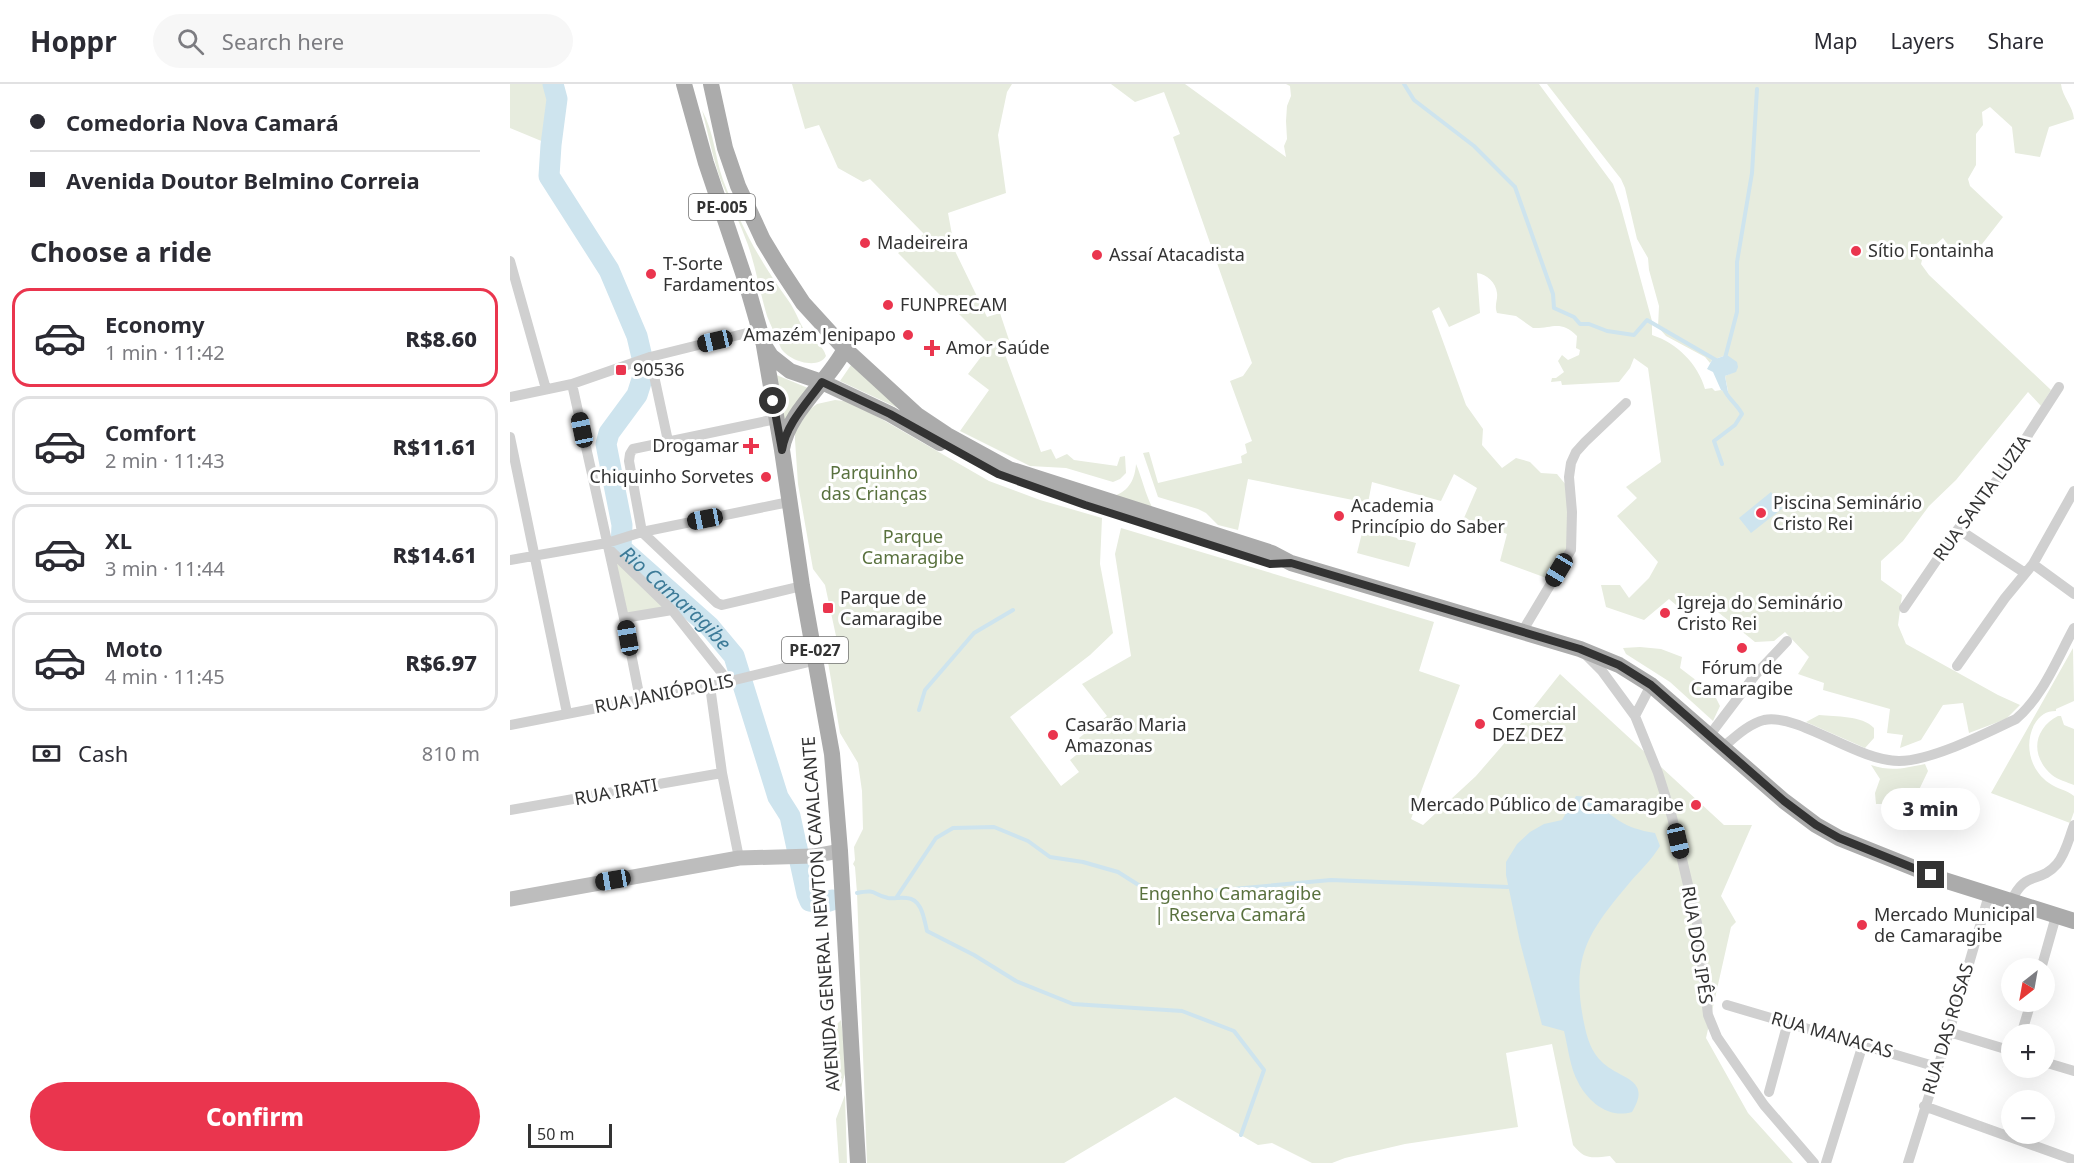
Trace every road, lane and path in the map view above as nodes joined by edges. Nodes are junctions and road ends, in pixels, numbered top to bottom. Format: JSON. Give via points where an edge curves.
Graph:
{"nodes":[{"id":1,"x":684,"y":84,"type":"edge"},
{"id":2,"x":711,"y":84,"type":"edge"},
{"id":3,"x":510,"y":261,"type":"edge"},
{"id":4,"x":761,"y":338,"type":"junction"},
{"id":5,"x":844,"y":349,"type":"junction"},
{"id":6,"x":643,"y":359,"type":"junction"},
{"id":7,"x":822,"y":382,"type":"junction"},
{"id":8,"x":572,"y":384,"type":"junction"},
{"id":9,"x":2059,"y":387,"type":"dead end"},
{"id":10,"x":546,"y":389,"type":"junction"},
{"id":11,"x":510,"y":397,"type":"edge"},
{"id":12,"x":1626,"y":403,"type":"dead end"},
{"id":13,"x":776,"y":419,"type":"junction"},
{"id":14,"x":510,"y":437,"type":"edge"},
{"id":15,"x":668,"y":441,"type":"junction"},
{"id":16,"x":782,"y":450,"type":"junction"},
{"id":17,"x":2074,"y":491,"type":"edge"},
{"id":18,"x":789,"y":502,"type":"junction"},
{"id":19,"x":1958,"y":529,"type":"junction"},
{"id":20,"x":642,"y":532,"type":"junction"},
{"id":21,"x":614,"y":542,"type":"junction"},
{"id":22,"x":535,"y":556,"type":"junction"},
{"id":23,"x":510,"y":561,"type":"edge"},
{"id":24,"x":1291,"y":563,"type":"junction"},
{"id":25,"x":2033,"y":564,"type":"junction"},
{"id":26,"x":2025,"y":573,"type":"junction"},
{"id":27,"x":802,"y":586,"type":"junction"},
{"id":28,"x":2074,"y":594,"type":"edge"},
{"id":29,"x":1904,"y":608,"type":"dead end"},
{"id":30,"x":672,"y":610,"type":"junction"},
{"id":31,"x":624,"y":618,"type":"junction"},
{"id":32,"x":2074,"y":628,"type":"edge"},
{"id":33,"x":1522,"y":632,"type":"junction"},
{"id":34,"x":1787,"y":641,"type":"dead end"},
{"id":35,"x":1580,"y":649,"type":"junction"},
{"id":36,"x":817,"y":660,"type":"junction"},
{"id":37,"x":1957,"y":666,"type":"dead end"},
{"id":38,"x":731,"y":681,"type":"junction"},
{"id":39,"x":1651,"y":685,"type":"junction"},
{"id":40,"x":710,"y":686,"type":"junction"},
{"id":41,"x":640,"y":699,"type":"junction"},
{"id":42,"x":567,"y":713,"type":"junction"},
{"id":43,"x":1635,"y":716,"type":"junction"},
{"id":44,"x":510,"y":724,"type":"edge"},
{"id":45,"x":1709,"y":736,"type":"junction"},
{"id":46,"x":1722,"y":748,"type":"junction"},
{"id":47,"x":722,"y":773,"type":"junction"},
{"id":48,"x":510,"y":810,"type":"edge"},
{"id":49,"x":2074,"y":825,"type":"edge"},
{"id":50,"x":840,"y":856,"type":"junction"},
{"id":51,"x":739,"y":858,"type":"junction"},
{"id":52,"x":1989,"y":895,"type":"junction"},
{"id":53,"x":510,"y":899,"type":"edge"},
{"id":54,"x":2011,"y":902,"type":"junction"},
{"id":55,"x":2056,"y":916,"type":"junction"},
{"id":56,"x":2074,"y":921,"type":"edge"},
{"id":57,"x":2044,"y":958,"type":"edge"},
{"id":58,"x":1727,"y":1005,"type":"dead end"},
{"id":59,"x":1788,"y":1022,"type":"junction"},
{"id":60,"x":1949,"y":1032,"type":"junction"},
{"id":61,"x":1863,"y":1044,"type":"junction"},
{"id":62,"x":2001,"y":1048,"type":"edge"},
{"id":63,"x":2055,"y":1064,"type":"edge"},
{"id":64,"x":1937,"y":1067,"type":"junction"},
{"id":65,"x":2073,"y":1068,"type":"edge"},
{"id":66,"x":1769,"y":1092,"type":"dead end"},
{"id":67,"x":1924,"y":1106,"type":"junction"},
{"id":68,"x":2073,"y":1160,"type":"edge"},
{"id":69,"x":858,"y":1163,"type":"edge"},
{"id":70,"x":1814,"y":1163,"type":"edge"},
{"id":71,"x":1826,"y":1163,"type":"edge"},
{"id":72,"x":1908,"y":1163,"type":"edge"}],
"edges":[{"from":1,"to":4,"type":"main road","number":"PE-005"},
{"from":2,"to":5,"type":"main road","number":"PE-005","via":[[725,148],[763,240],[803,303]]},
{"from":3,"to":10,"type":"street"},
{"from":4,"to":6,"type":"street"},
{"from":4,"to":7,"type":"main road","number":"PE-005","via":[[771,356],[790,370]]},
{"from":4,"to":13,"type":"main road","number":"PE-027"},
{"from":5,"to":7,"type":"main road","number":"PE-027"},
{"from":5,"to":24,"type":"main road","number":"PE-005","via":[[917,416],[1009,469],[1272,553]]},
{"from":6,"to":8,"type":"street"},
{"from":6,"to":15,"type":"street"},
{"from":7,"to":16,"type":"main road","number":"PE-027","via":[[792,424]]},
{"from":7,"to":24,"type":"main road","number":"PE-005","via":[[890,414],[998,474],[1270,564]]},
{"from":8,"to":10,"type":"street"},
{"from":8,"to":21,"type":"street"},
{"from":9,"to":19,"type":"street","name":"RUA SANTA LUZIA","via":[[2008,466]]},
{"from":10,"to":11,"type":"street"},
{"from":12,"to":33,"type":"street","via":[[1585,442],[1571,463],[1571,550]]},
{"from":13,"to":15,"type":"street"},
{"from":13,"to":16,"type":"main road","number":"PE-027"},
{"from":14,"to":22,"type":"street"},
{"from":15,"to":20,"type":"street","via":[[633,449],[630,454]]},
{"from":16,"to":18,"type":"main road","name":"AVENIDA GENERAL NEWTON CAVALCANTE","number":"PE-027"},
{"from":17,"to":25,"type":"street"},
{"from":18,"to":20,"type":"street"},
{"from":18,"to":27,"type":"main road","name":"AVENIDA GENERAL NEWTON CAVALCANTE","number":"PE-027"},
{"from":19,"to":26,"type":"street"},
{"from":19,"to":29,"type":"street","name":"RUA SANTA LUZIA"},
{"from":20,"to":21,"type":"street"},
{"from":20,"to":27,"type":"street","via":[[722,605]]},
{"from":21,"to":22,"type":"street"},
{"from":21,"to":30,"type":"street"},
{"from":21,"to":31,"type":"street"},
{"from":22,"to":23,"type":"street"},
{"from":22,"to":42,"type":"street"},
{"from":24,"to":33,"type":"main road","number":"PE-005"},
{"from":25,"to":26,"type":"street"},
{"from":25,"to":28,"type":"street"},
{"from":26,"to":37,"type":"street"},
{"from":27,"to":36,"type":"main road","name":"AVENIDA GENERAL NEWTON CAVALCANTE","number":"PE-027"},
{"from":30,"to":31,"type":"street"},
{"from":30,"to":38,"type":"street"},
{"from":31,"to":41,"type":"street"},
{"from":32,"to":46,"type":"street","via":[[2035,698],[2016,719],[1919,758],[1881,759],[1778,720],[1764,720],[1746,728]]},
{"from":33,"to":35,"type":"main road","number":"PE-005"},
{"from":34,"to":45,"type":"street"},
{"from":35,"to":39,"type":"main road","number":"PE-005","via":[[1619,665]]},
{"from":35,"to":43,"type":"street","name":"RUA DOS IPÊS","via":[[1602,671]]},
{"from":36,"to":38,"type":"street","name":"RUA JANIÓPOLIS"},
{"from":36,"to":50,"type":"main road","name":"AVENIDA GENERAL NEWTON CAVALCANTE","number":"PE-027","via":[[832,754]]},
{"from":38,"to":40,"type":"street","name":"RUA JANIÓPOLIS"},
{"from":39,"to":43,"type":"street"},
{"from":39,"to":45,"type":"main road","number":"PE-005"},
{"from":40,"to":41,"type":"street","name":"RUA JANIÓPOLIS"},
{"from":40,"to":47,"type":"street"},
{"from":41,"to":42,"type":"street","name":"RUA JANIÓPOLIS"},
{"from":42,"to":44,"type":"street","name":"RUA JANIÓPOLIS"},
{"from":43,"to":70,"type":"street","name":"RUA DOS IPÊS","via":[[1672,817],[1697,923],[1708,1016],[1717,1037],[1772,1116]]},
{"from":45,"to":46,"type":"main road","number":"PE-005"},
{"from":46,"to":52,"type":"main road","number":"PE-005","via":[[1784,801],[1839,838]]},
{"from":47,"to":48,"type":"street","name":"RUA IRATI"},
{"from":47,"to":51,"type":"street"},
{"from":49,"to":54,"type":"street","via":[[2057,863],[2022,883]]},
{"from":50,"to":51,"type":"street"},
{"from":50,"to":69,"type":"main road","name":"AVENIDA GENERAL NEWTON CAVALCANTE","number":"PE-027"},
{"from":51,"to":53,"type":"street"},
{"from":52,"to":54,"type":"main road","number":"PE-005"},
{"from":52,"to":60,"type":"street","name":"RUA DAS ROSAS"},
{"from":54,"to":55,"type":"main road","number":"PE-005"},
{"from":55,"to":56,"type":"main road","number":"PE-005"},
{"from":55,"to":57,"type":"street"},
{"from":58,"to":59,"type":"street","name":"RUA MANACAS"},
{"from":59,"to":61,"type":"street","name":"RUA MANACAS"},
{"from":59,"to":66,"type":"street"},
{"from":60,"to":62,"type":"street"},
{"from":60,"to":64,"type":"street","name":"RUA DAS ROSAS"},
{"from":61,"to":64,"type":"street","name":"RUA MANACAS"},
{"from":61,"to":71,"type":"street"},
{"from":63,"to":65,"type":"street"},
{"from":64,"to":67,"type":"street","name":"RUA DAS ROSAS"},
{"from":67,"to":68,"type":"street"},
{"from":67,"to":72,"type":"street","name":"RUA DAS ROSAS"}]}
